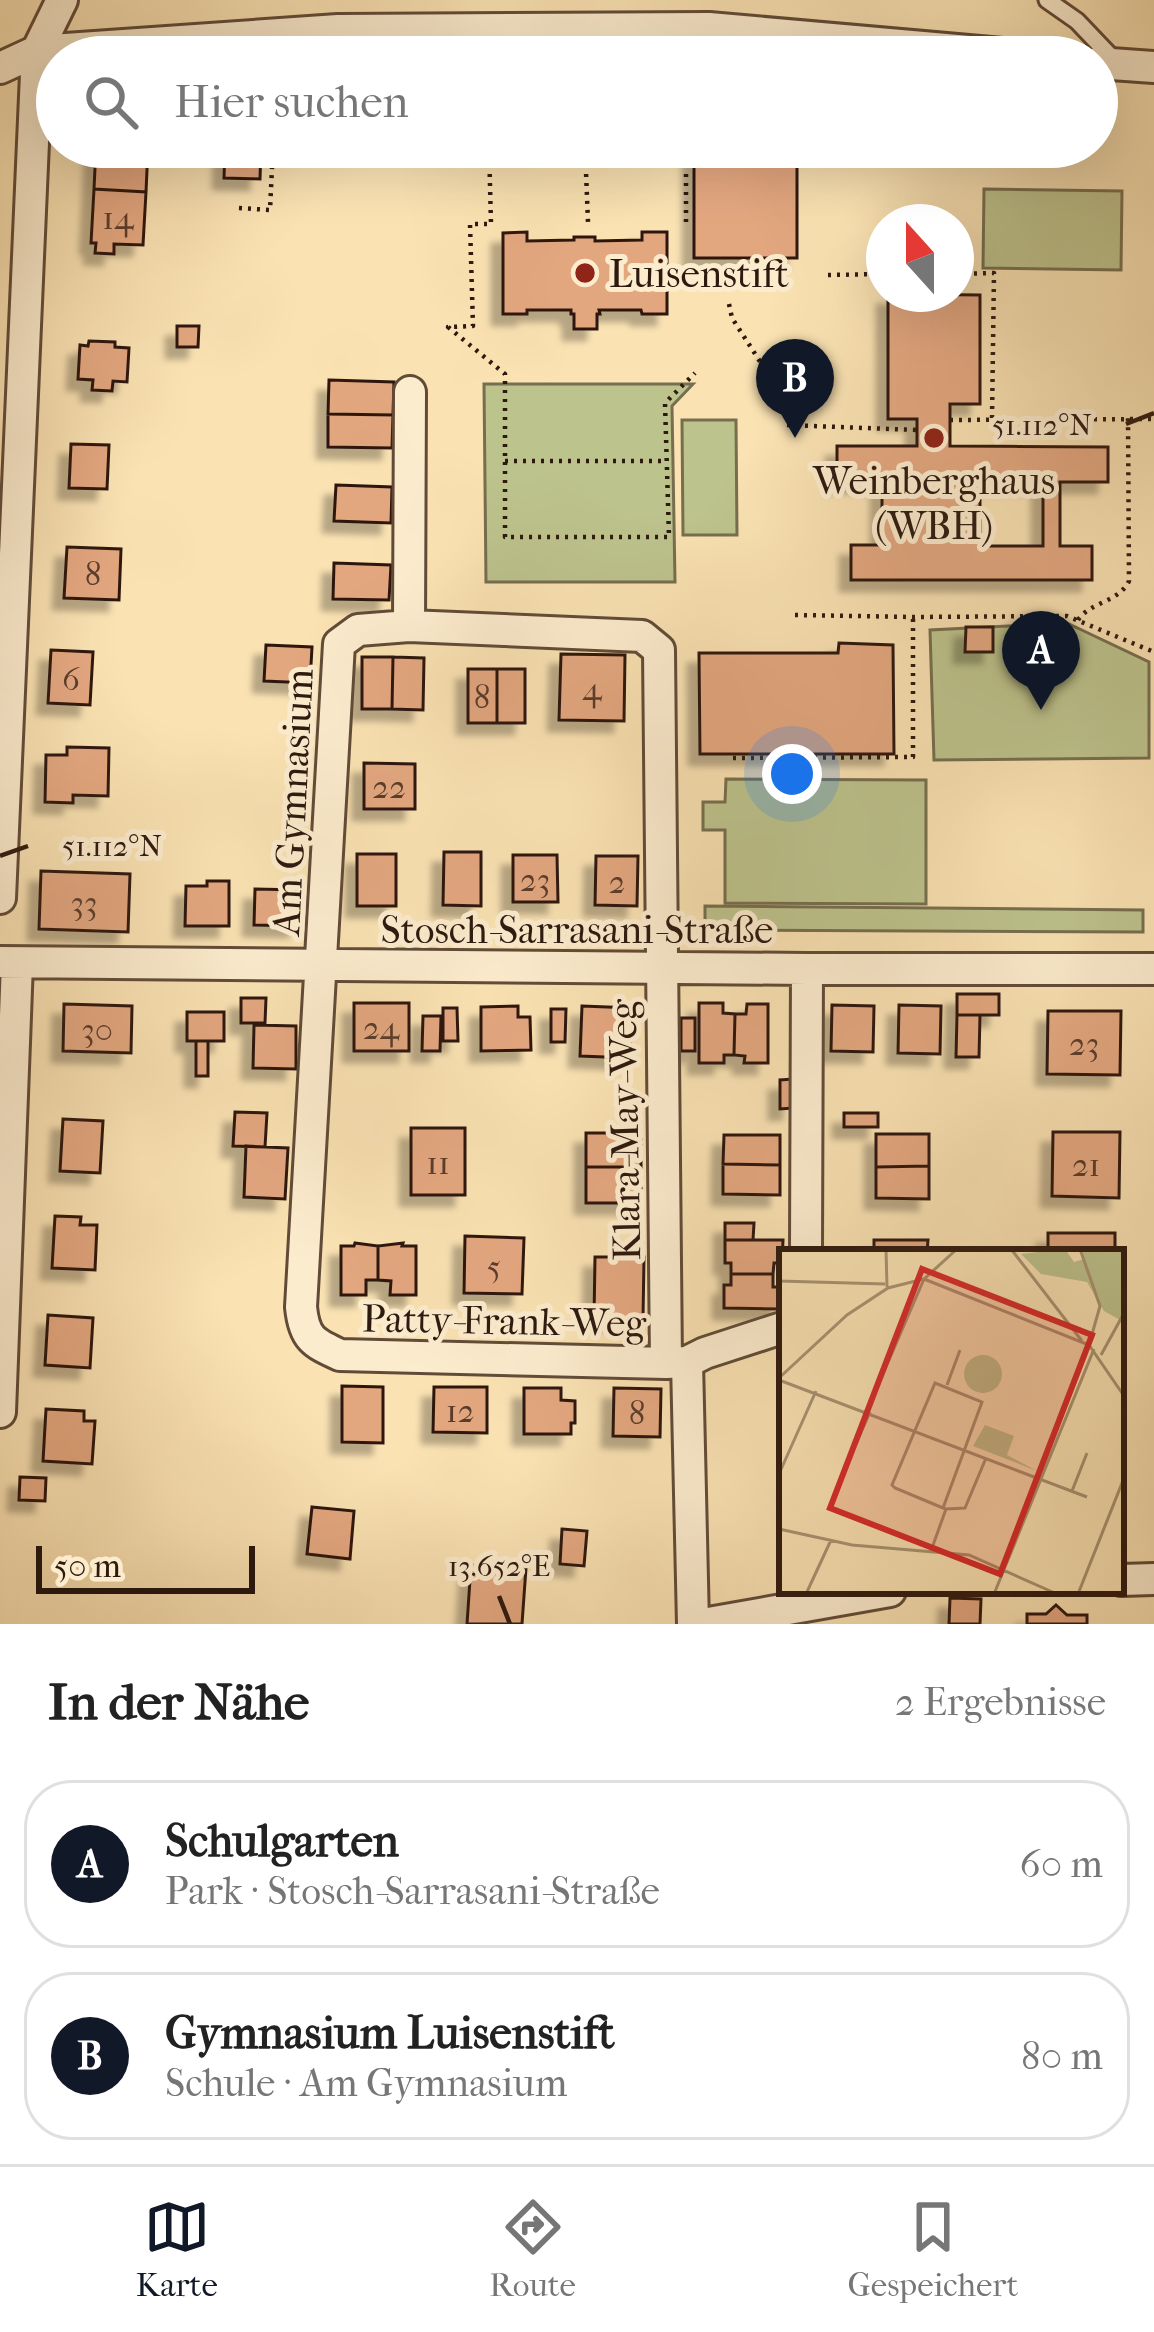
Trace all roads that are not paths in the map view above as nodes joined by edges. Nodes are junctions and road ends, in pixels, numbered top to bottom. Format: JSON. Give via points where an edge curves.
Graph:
{"nodes":[{"id":1,"x":62,"y":0,"type":"edge"},
{"id":2,"x":1047,"y":0,"type":"edge"},
{"id":3,"x":44,"y":36,"type":"edge"},
{"id":4,"x":252,"y":36,"type":"edge"},
{"id":5,"x":800,"y":36,"type":"edge"},
{"id":6,"x":1087,"y":36,"type":"edge"},
{"id":7,"x":36,"y":51,"type":"edge"},
{"id":8,"x":1118,"y":65,"type":"edge"},
{"id":9,"x":1154,"y":67,"type":"edge"},
{"id":10,"x":0,"y":68,"type":"edge"},
{"id":11,"x":36,"y":74,"type":"edge"},
{"id":12,"x":410,"y":392,"type":"dead end"},
{"id":13,"x":409,"y":626,"type":"junction"},
{"id":14,"x":0,"y":898,"type":"edge"},
{"id":15,"x":9,"y":962,"type":"edge"},
{"id":16,"x":322,"y":966,"type":"junction"},
{"id":17,"x":661,"y":968,"type":"junction"},
{"id":18,"x":806,"y":969,"type":"junction"},
{"id":19,"x":1154,"y":969,"type":"edge"},
{"id":20,"x":806,"y":1249,"type":"edge"},
{"id":21,"x":779,"y":1329,"type":"edge"},
{"id":22,"x":676,"y":1362,"type":"junction"},
{"id":23,"x":0,"y":1412,"type":"edge"},
{"id":24,"x":1154,"y":1579,"type":"edge"},
{"id":25,"x":1124,"y":1580,"type":"edge"},
{"id":26,"x":873,"y":1594,"type":"edge"},
{"id":27,"x":693,"y":1624,"type":"edge"},
{"id":28,"x":703,"y":1624,"type":"edge"}],
"edges":[{"from":1,"to":3,"type":"street"},
{"from":2,"to":6,"type":"lane"},
{"from":4,"to":5,"type":"street","via":[[710,28]]},
{"from":7,"to":10,"type":"street"},
{"from":8,"to":9,"type":"street"},
{"from":11,"to":14,"type":"street"},
{"from":12,"to":13,"type":"street"},
{"from":13,"to":16,"type":"street","name":"Am Gymnasium","via":[[358,630],[339,644]]},
{"from":13,"to":17,"type":"street","name":"Am Gymnasium","via":[[642,636],[659,650]]},
{"from":15,"to":16,"type":"street","name":"Stosch-Sarrasani-Straße"},
{"from":15,"to":23,"type":"street"},
{"from":16,"to":17,"type":"street","name":"Stosch-Sarrasani-Straße"},
{"from":16,"to":22,"type":"street","name":"Patty-Frank-Weg","via":[[302,1307],[316,1344],[340,1355]]},
{"from":17,"to":18,"type":"street","name":"Stosch-Sarrasani-Straße"},
{"from":17,"to":22,"type":"street","name":"Klara-May-Weg"},
{"from":18,"to":19,"type":"street","name":"Stosch-Sarrasani-Straße"},
{"from":18,"to":20,"type":"street"},
{"from":21,"to":22,"type":"street","name":"Patty-Frank-Weg"},
{"from":22,"to":27,"type":"street","name":"Klara-May-Weg"},
{"from":24,"to":25,"type":"street"},
{"from":26,"to":28,"type":"street"}]}
